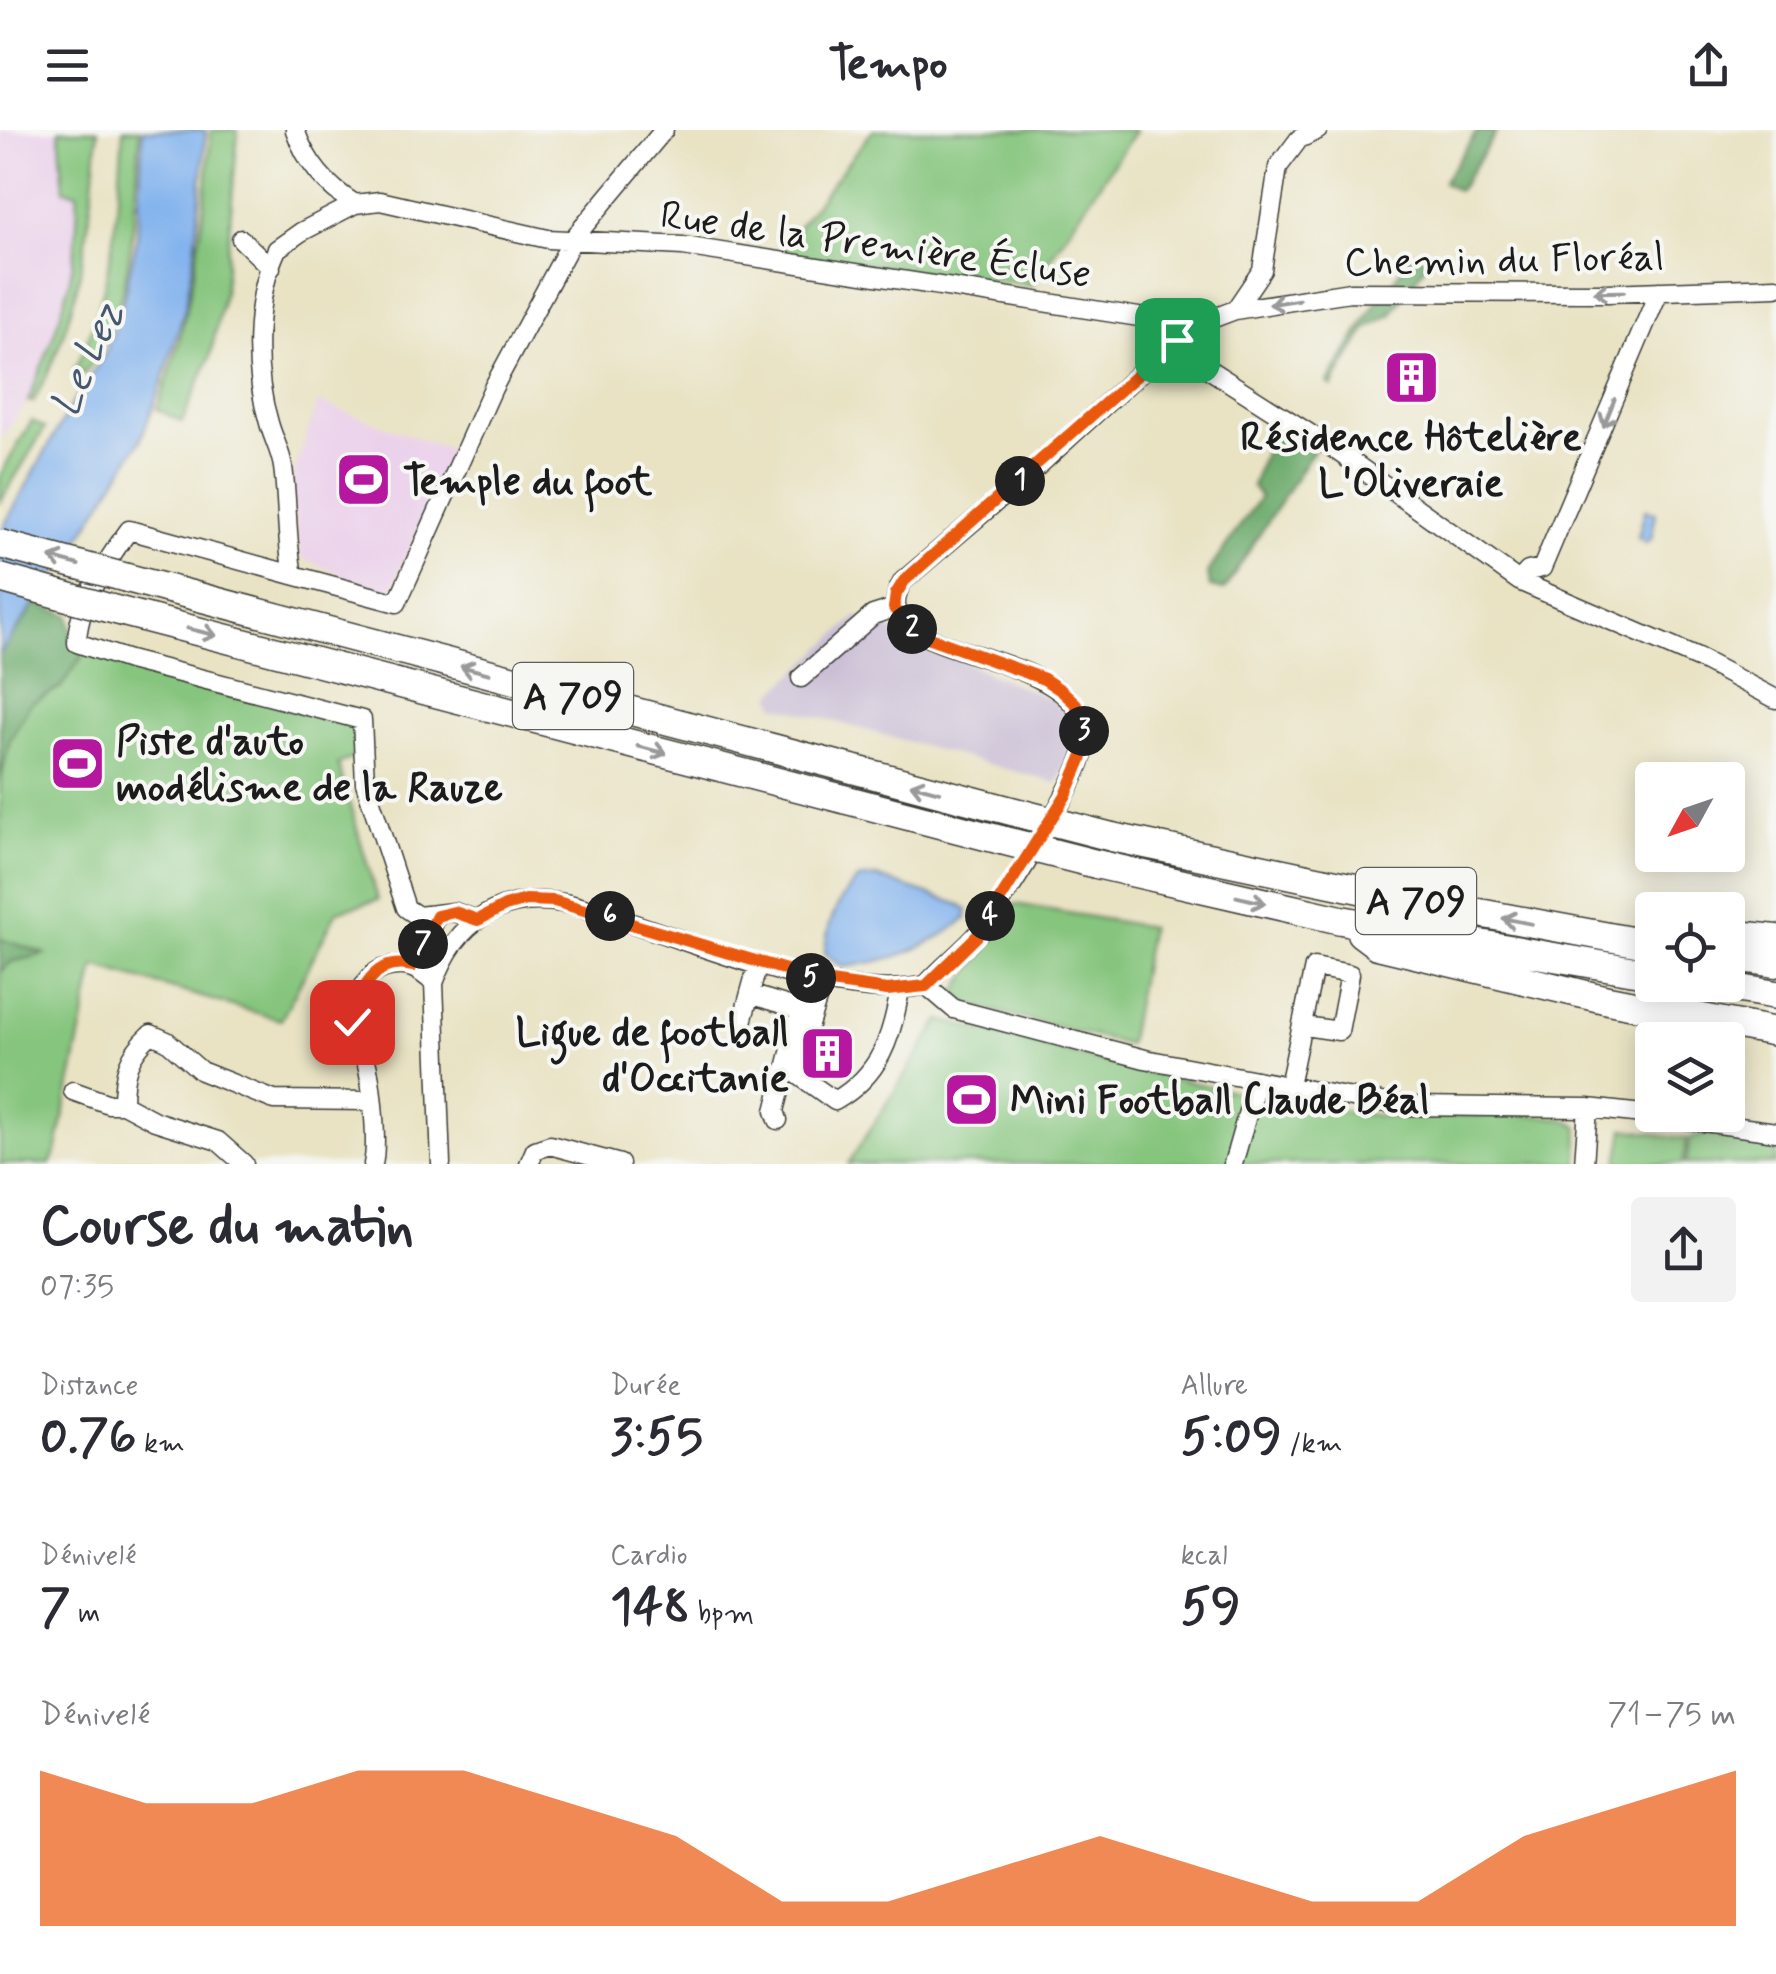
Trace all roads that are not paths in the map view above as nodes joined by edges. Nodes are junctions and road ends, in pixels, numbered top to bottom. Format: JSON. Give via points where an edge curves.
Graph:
{"nodes":[{"id":1,"x":295,"y":130,"type":"edge"},
{"id":2,"x":664,"y":130,"type":"edge"},
{"id":3,"x":1318,"y":130,"type":"edge"},
{"id":4,"x":356,"y":204,"type":"junction"},
{"id":5,"x":241,"y":239,"type":"dead end"},
{"id":6,"x":573,"y":239,"type":"junction"},
{"id":7,"x":270,"y":268,"type":"junction"},
{"id":8,"x":1776,"y":287,"type":"edge"},
{"id":9,"x":1659,"y":291,"type":"junction"},
{"id":10,"x":1235,"y":310,"type":"junction"},
{"id":11,"x":1177,"y":340,"type":"junction"},
{"id":12,"x":0,"y":544,"type":"edge"},
{"id":13,"x":293,"y":575,"type":"junction"},
{"id":14,"x":0,"y":578,"type":"edge"},
{"id":15,"x":1519,"y":581,"type":"junction"},
{"id":16,"x":894,"y":608,"type":"junction"},
{"id":17,"x":801,"y":678,"type":"dead end"},
{"id":18,"x":1776,"y":699,"type":"edge"},
{"id":19,"x":437,"y":916,"type":"junction"},
{"id":20,"x":478,"y":920,"type":"junction"},
{"id":21,"x":1341,"y":920,"type":"junction"},
{"id":22,"x":1635,"y":935,"type":"edge"},
{"id":23,"x":1745,"y":936,"type":"edge"},
{"id":24,"x":1776,"y":939,"type":"edge"},
{"id":25,"x":1612,"y":940,"type":"junction"},
{"id":26,"x":1635,"y":943,"type":"edge"},
{"id":27,"x":1745,"y":958,"type":"edge"},
{"id":28,"x":1776,"y":963,"type":"edge"},
{"id":29,"x":758,"y":964,"type":"junction"},
{"id":30,"x":412,"y":966,"type":"junction"},
{"id":31,"x":1635,"y":971,"type":"edge"},
{"id":32,"x":823,"y":981,"type":"junction"},
{"id":33,"x":434,"y":982,"type":"junction"},
{"id":34,"x":926,"y":986,"type":"junction"},
{"id":35,"x":900,"y":990,"type":"junction"},
{"id":36,"x":1745,"y":990,"type":"edge"},
{"id":37,"x":750,"y":994,"type":"junction"},
{"id":38,"x":1776,"y":995,"type":"edge"},
{"id":39,"x":742,"y":1022,"type":"dead end"},
{"id":40,"x":1304,"y":1026,"type":"dead end"},
{"id":41,"x":1776,"y":1032,"type":"edge"},
{"id":42,"x":1257,"y":1080,"type":"junction"},
{"id":43,"x":1289,"y":1086,"type":"junction"},
{"id":44,"x":72,"y":1091,"type":"dead end"},
{"id":45,"x":371,"y":1101,"type":"junction"},
{"id":46,"x":123,"y":1104,"type":"junction"},
{"id":47,"x":1588,"y":1108,"type":"junction"},
{"id":48,"x":1635,"y":1113,"type":"edge"},
{"id":49,"x":778,"y":1120,"type":"dead end"},
{"id":50,"x":1745,"y":1128,"type":"edge"},
{"id":51,"x":1776,"y":1132,"type":"edge"},
{"id":52,"x":244,"y":1164,"type":"edge"},
{"id":53,"x":373,"y":1164,"type":"edge"},
{"id":54,"x":441,"y":1164,"type":"edge"},
{"id":55,"x":529,"y":1164,"type":"edge"},
{"id":56,"x":620,"y":1164,"type":"edge"},
{"id":57,"x":1234,"y":1164,"type":"edge"},
{"id":58,"x":1584,"y":1164,"type":"edge"}],
"edges":[{"from":1,"to":4,"type":"street","via":[[322,179]]},
{"from":2,"to":6,"type":"street"},
{"from":3,"to":10,"type":"street","via":[[1299,139],[1278,167],[1262,270]]},
{"from":4,"to":6,"type":"street","name":"Rue de la Première Écluse","via":[[380,201]]},
{"from":4,"to":7,"type":"street","via":[[277,249]]},
{"from":5,"to":7,"type":"street"},
{"from":6,"to":11,"type":"street","name":"Rue de la Première Écluse","via":[[721,251],[1158,320]]},
{"from":6,"to":13,"type":"street","via":[[493,388],[397,602]]},
{"from":7,"to":13,"type":"street","via":[[260,360],[268,422],[283,466]]},
{"from":8,"to":9,"type":"street","name":"Chemin du Floréal"},
{"from":9,"to":10,"type":"street","name":"Chemin du Floréal","one_way":true,"via":[[1350,292]]},
{"from":9,"to":15,"type":"street","one_way":true,"via":[[1542,568]]},
{"from":10,"to":11,"type":"street","name":"Chemin du Floréal","via":[[1190,327]]},
{"from":11,"to":15,"type":"street","name":"Rue de la Première Écluse","via":[[1191,358],[1337,451]]},
{"from":11,"to":16,"type":"street","name":"Chemin du Floréal","via":[[904,581]]},
{"from":25,"to":12,"type":"highway","number":"A 709","one_way":true,"bridge":true,"via":[[1112,837]]},
{"from":13,"to":19,"type":"street","via":[[130,530],[77,624],[78,643],[362,720],[364,782],[406,908]]},
{"from":14,"to":21,"type":"highway","number":"A 709","one_way":true,"bridge":true,"via":[[1001,840]]},
{"from":15,"to":18,"type":"street","name":"Rue de la Première Écluse"},
{"from":16,"to":17,"type":"street","via":[[873,614]]},
{"from":16,"to":34,"type":"street","via":[[906,625],[930,638],[1044,679],[1076,704],[1084,724],[1086,748],[1066,795],[977,936]]},
{"from":19,"to":20,"type":"street","via":[[454,912]]},
{"from":19,"to":30,"type":"street"},
{"from":20,"to":29,"type":"street","via":[[526,900],[554,901]]},
{"from":20,"to":33,"type":"street","via":[[456,939]]},
{"from":21,"to":31,"type":"highway","number":"A 709"},
{"from":21,"to":41,"type":"highway","via":[[1377,944],[1488,973]]},
{"from":22,"to":25,"type":"highway"},
{"from":23,"to":24,"type":"highway"},
{"from":25,"to":26,"type":"highway","number":"A 709"},
{"from":27,"to":28,"type":"highway"},
{"from":29,"to":32,"type":"street"},
{"from":29,"to":37,"type":"street"},
{"from":30,"to":33,"type":"street"},
{"from":30,"to":45,"type":"street","via":[[376,970],[345,1037],[365,1056]]},
{"from":32,"to":35,"type":"street"},
{"from":32,"to":35,"type":"street","via":[[794,1072],[835,1101],[866,1076],[890,1040]]},
{"from":33,"to":54,"type":"street"},
{"from":34,"to":35,"type":"street"},
{"from":34,"to":42,"type":"street","via":[[954,1009],[1144,1060]]},
{"from":36,"to":38,"type":"highway"},
{"from":37,"to":39,"type":"street"},
{"from":37,"to":49,"type":"street","via":[[800,1010]]},
{"from":40,"to":43,"type":"street"},
{"from":42,"to":43,"type":"street"},
{"from":42,"to":57,"type":"street"},
{"from":43,"to":47,"type":"street","via":[[1409,1106]]},
{"from":44,"to":46,"type":"street"},
{"from":45,"to":46,"type":"street","via":[[274,1100],[201,1071],[150,1034],[127,1062]]},
{"from":45,"to":53,"type":"street"},
{"from":46,"to":52,"type":"street","via":[[218,1141]]},
{"from":47,"to":48,"type":"street"},
{"from":47,"to":58,"type":"street"},
{"from":50,"to":51,"type":"street"},
{"from":55,"to":56,"type":"street","via":[[535,1150],[550,1145]]}]}
